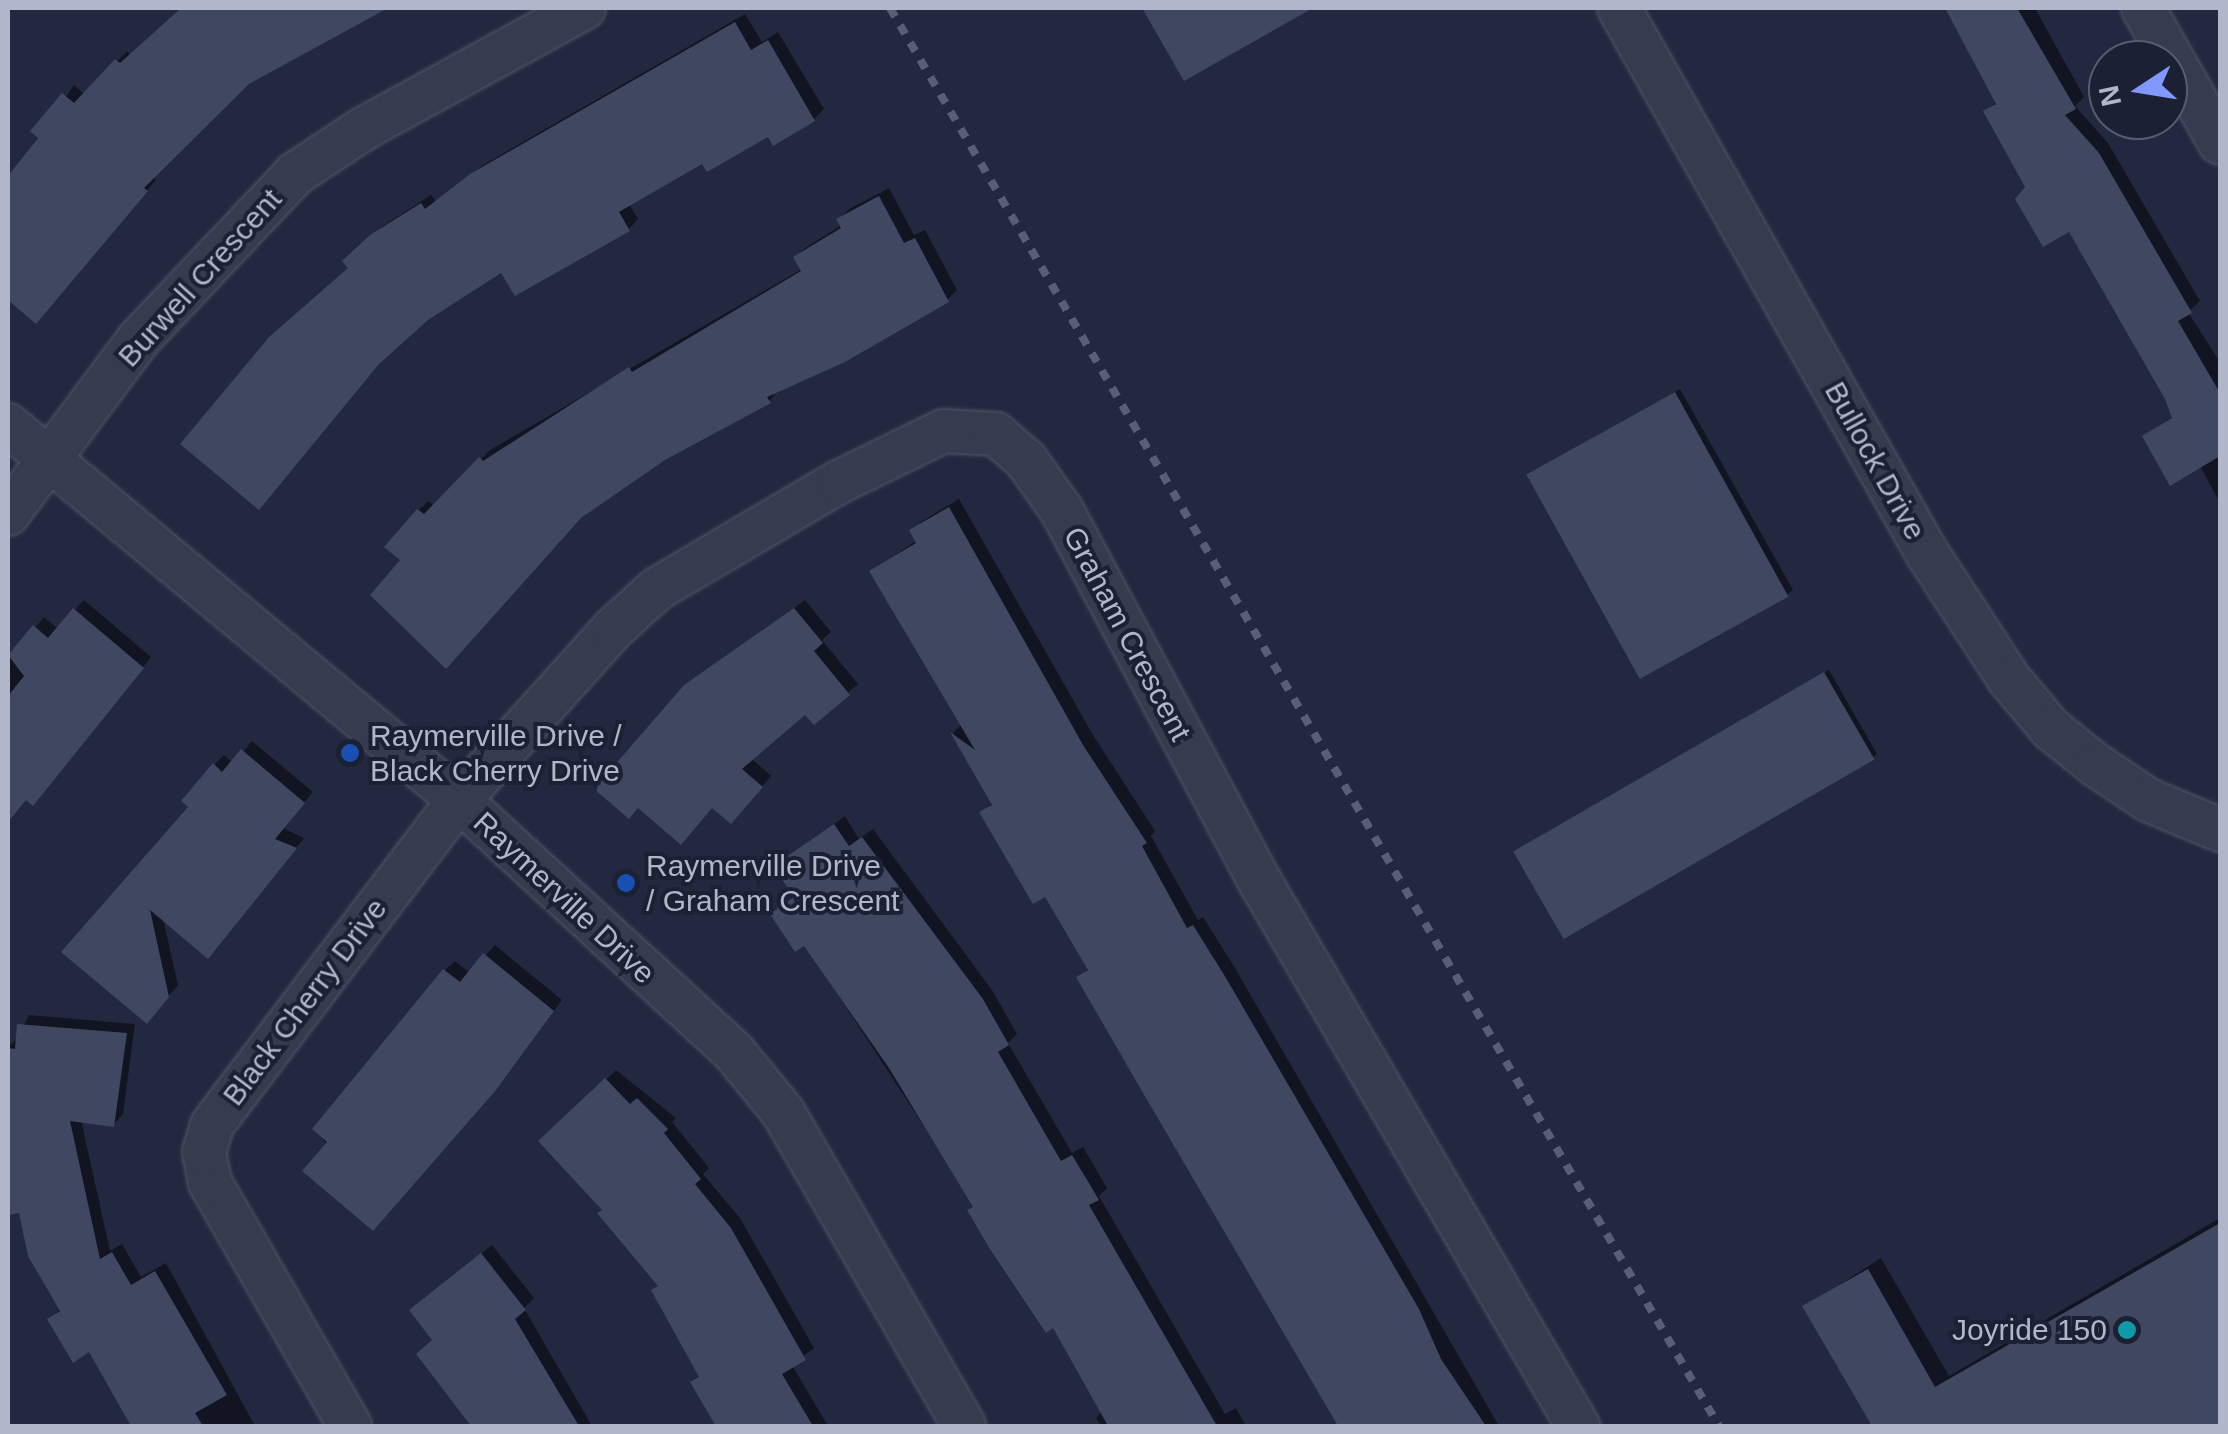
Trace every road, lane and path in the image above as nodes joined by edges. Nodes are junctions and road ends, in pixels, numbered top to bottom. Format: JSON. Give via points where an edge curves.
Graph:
{"nodes":[{"id":1,"x":584,"y":8,"type":"edge"},
{"id":2,"x":1619,"y":8,"type":"edge"},
{"id":3,"x":2143,"y":8,"type":"edge"},
{"id":4,"x":2220,"y":142,"type":"edge"},
{"id":5,"x":8,"y":425,"type":"edge"},
{"id":6,"x":52,"y":459,"type":"junction"},
{"id":7,"x":8,"y":514,"type":"edge"},
{"id":8,"x":459,"y":800,"type":"junction"},
{"id":9,"x":2220,"y":830,"type":"edge"},
{"id":10,"x":350,"y":1426,"type":"edge"},
{"id":11,"x":964,"y":1426,"type":"edge"},
{"id":12,"x":1578,"y":1426,"type":"edge"}],
"edges":[{"from":1,"to":6,"type":"street","name":"Burwell Crescent","via":[[294,174],[139,339]]},
{"from":2,"to":9,"type":"street","name":"Bullock Drive","via":[[1927,553],[2009,679],[2050,729],[2096,765],[2148,800]]},
{"from":3,"to":4,"type":"street"},
{"from":5,"to":6,"type":"street","name":"Raymerville Drive"},
{"from":6,"to":7,"type":"street","name":"Burwell Crescent"},
{"from":6,"to":8,"type":"street","name":"Raymerville Drive"},
{"from":8,"to":10,"type":"street","name":"Black Cherry Drive","via":[[226,1102],[204,1152],[210,1183]]},
{"from":8,"to":11,"type":"street","name":"Raymerville Drive","via":[[732,1051],[783,1112]]},
{"from":8,"to":12,"type":"street","name":"Graham Crescent","via":[[657,588],[837,483],[943,431],[996,434],[1026,460],[1062,512],[1262,886]]}]}
